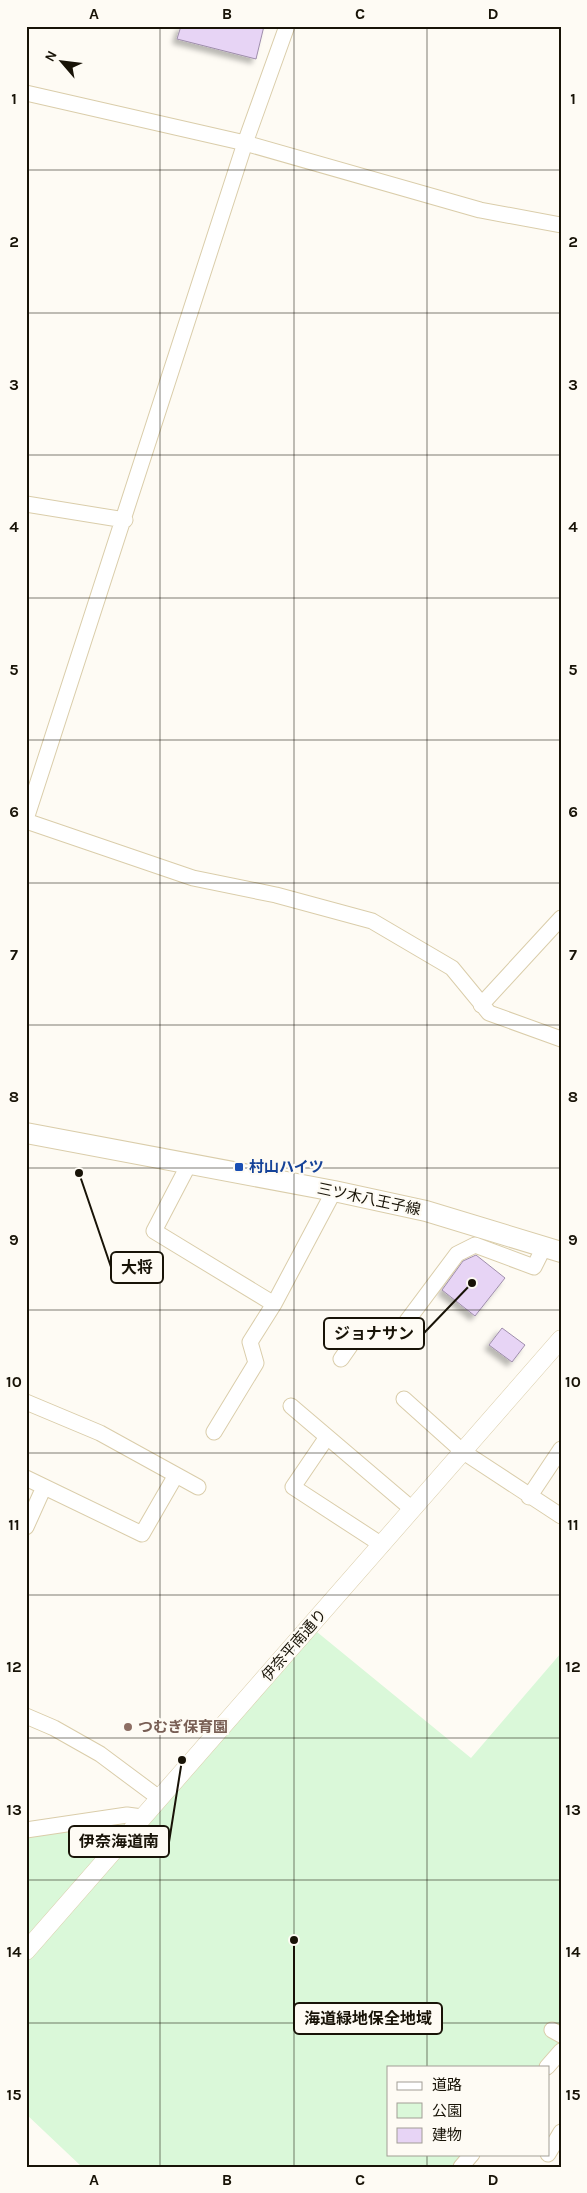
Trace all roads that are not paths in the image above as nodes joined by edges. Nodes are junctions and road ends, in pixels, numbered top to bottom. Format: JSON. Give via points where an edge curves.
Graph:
{"nodes":[{"id":1,"x":286,"y":26,"type":"edge"},
{"id":2,"x":26,"y":93,"type":"edge"},
{"id":3,"x":245,"y":143,"type":"junction"},
{"id":4,"x":561,"y":224,"type":"edge"},
{"id":5,"x":26,"y":504,"type":"edge"},
{"id":6,"x":125,"y":520,"type":"junction"},
{"id":7,"x":26,"y":820,"type":"edge"},
{"id":8,"x":561,"y":918,"type":"edge"},
{"id":9,"x":482,"y":1005,"type":"junction"},
{"id":10,"x":561,"y":1039,"type":"edge"},
{"id":11,"x":26,"y":1133,"type":"edge"},
{"id":12,"x":189,"y":1164,"type":"junction"},
{"id":13,"x":334,"y":1191,"type":"junction"},
{"id":14,"x":552,"y":1249,"type":"edge"},
{"id":15,"x":274,"y":1304,"type":"junction"},
{"id":16,"x":561,"y":1339,"type":"edge"},
{"id":17,"x":340,"y":1359,"type":"dead end"},
{"id":18,"x":404,"y":1399,"type":"dead end"},
{"id":19,"x":26,"y":1402,"type":"edge"},
{"id":20,"x":291,"y":1406,"type":"dead end"},
{"id":21,"x":214,"y":1432,"type":"dead end"},
{"id":22,"x":327,"y":1437,"type":"junction"},
{"id":23,"x":561,"y":1449,"type":"edge"},
{"id":24,"x":462,"y":1451,"type":"junction"},
{"id":25,"x":176,"y":1475,"type":"junction"},
{"id":26,"x":26,"y":1478,"type":"edge"},
{"id":27,"x":44,"y":1487,"type":"junction"},
{"id":28,"x":198,"y":1487,"type":"dead end"},
{"id":29,"x":529,"y":1497,"type":"junction"},
{"id":30,"x":412,"y":1509,"type":"junction"},
{"id":31,"x":561,"y":1516,"type":"edge"},
{"id":32,"x":26,"y":1527,"type":"edge"},
{"id":33,"x":382,"y":1545,"type":"junction"},
{"id":34,"x":26,"y":1716,"type":"edge"},
{"id":35,"x":159,"y":1798,"type":"junction"},
{"id":36,"x":142,"y":1817,"type":"junction"},
{"id":37,"x":26,"y":1830,"type":"edge"},
{"id":38,"x":26,"y":1951,"type":"edge"},
{"id":39,"x":561,"y":2052,"type":"edge"},
{"id":40,"x":549,"y":2066,"type":"edge"},
{"id":41,"x":561,"y":2132,"type":"edge"},
{"id":42,"x":550,"y":2151,"type":"edge"},
{"id":43,"x":470,"y":2156,"type":"edge"},
{"id":44,"x":461,"y":2167,"type":"edge"}],
"edges":[{"from":1,"to":3,"type":"street"},
{"from":2,"to":3,"type":"street"},
{"from":3,"to":4,"type":"street","via":[[480,210]]},
{"from":3,"to":6,"type":"street"},
{"from":5,"to":6,"type":"street"},
{"from":6,"to":7,"type":"street"},
{"from":7,"to":9,"type":"street","via":[[193,878],[276,895],[372,921],[452,968]]},
{"from":8,"to":9,"type":"street"},
{"from":9,"to":10,"type":"street","via":[[489,1014]]},
{"from":11,"to":12,"type":"main road","name":"三ツ木八王子線"},
{"from":12,"to":13,"type":"main road","name":"三ツ木八王子線"},
{"from":12,"to":15,"type":"street","via":[[154,1231]]},
{"from":13,"to":14,"type":"main road","name":"三ツ木八王子線","via":[[426,1211]]},
{"from":13,"to":15,"type":"street"},
{"from":14,"to":17,"type":"street","via":[[534,1267],[475,1245],[457,1254],[395,1337],[384,1339],[364,1326]]},
{"from":15,"to":21,"type":"street","via":[[250,1342],[256,1363]]},
{"from":16,"to":24,"type":"street","name":"伊奈平南通り"},
{"from":18,"to":24,"type":"street"},
{"from":19,"to":25,"type":"street","via":[[100,1433]]},
{"from":20,"to":22,"type":"street"},
{"from":22,"to":30,"type":"street"},
{"from":22,"to":33,"type":"street","via":[[294,1487]]},
{"from":23,"to":29,"type":"street"},
{"from":24,"to":29,"type":"street"},
{"from":24,"to":30,"type":"street","name":"伊奈平南通り"},
{"from":25,"to":27,"type":"street","via":[[142,1534]]},
{"from":25,"to":28,"type":"street"},
{"from":26,"to":27,"type":"street"},
{"from":27,"to":32,"type":"street"},
{"from":29,"to":31,"type":"street"},
{"from":30,"to":33,"type":"street","name":"伊奈平南通り"},
{"from":33,"to":35,"type":"street","name":"伊奈平南通り"},
{"from":34,"to":35,"type":"street","via":[[100,1754]]},
{"from":35,"to":36,"type":"street","name":"伊奈平南通り"},
{"from":36,"to":37,"type":"street","via":[[127,1815]]},
{"from":36,"to":38,"type":"street","name":"伊奈平南通り"},
{"from":39,"to":40,"type":"street"},
{"from":41,"to":42,"type":"street"},
{"from":43,"to":44,"type":"street"}]}
